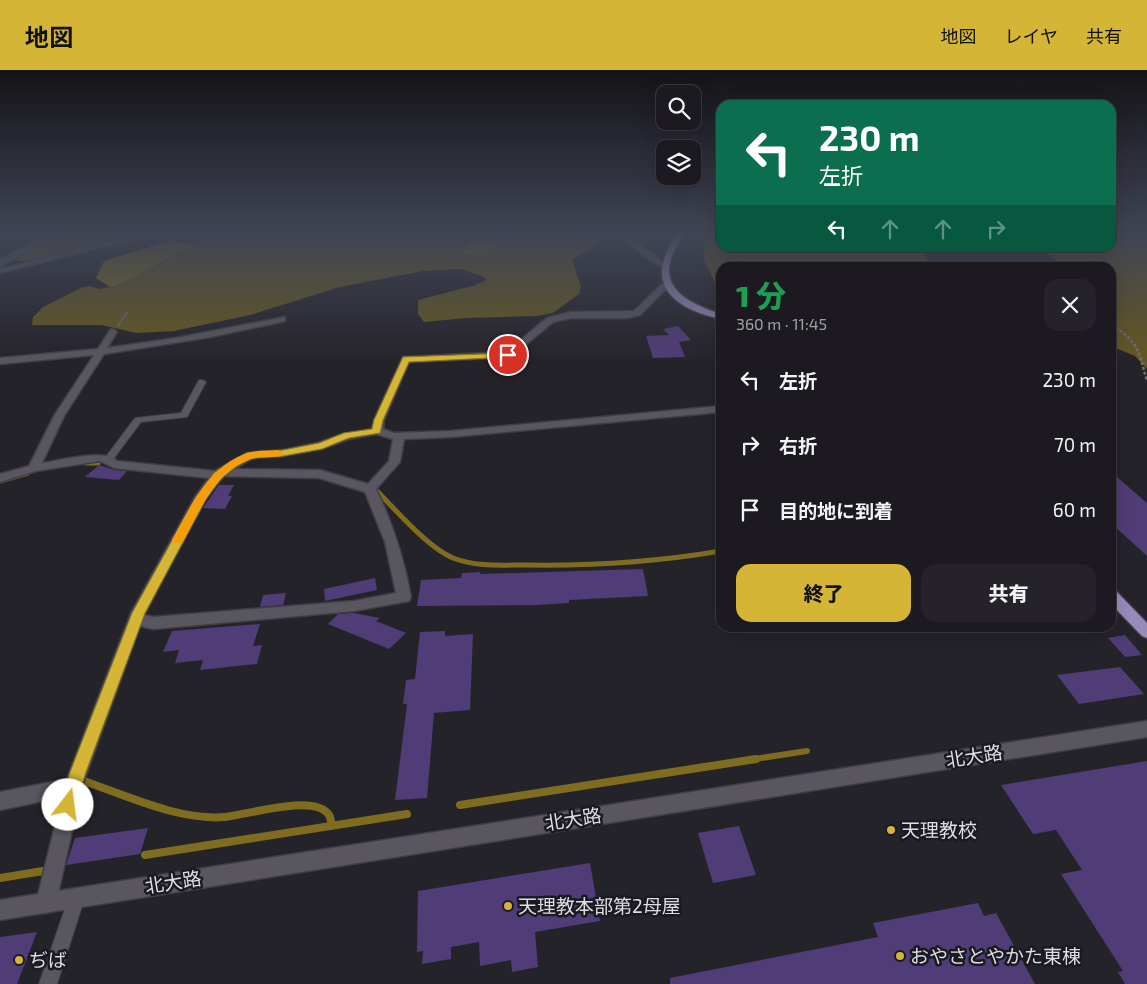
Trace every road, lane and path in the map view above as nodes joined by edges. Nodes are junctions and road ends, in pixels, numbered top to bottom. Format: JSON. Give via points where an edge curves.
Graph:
{"nodes":[{"id":1,"x":666,"y":278,"type":"edge"},
{"id":2,"x":666,"y":285,"type":"junction"},
{"id":3,"x":128,"y":311,"type":"dead end"},
{"id":4,"x":716,"y":315,"type":"edge"},
{"id":5,"x":282,"y":319,"type":"dead end"},
{"id":6,"x":1116,"y":327,"type":"edge"},
{"id":7,"x":113,"y":332,"type":"joint"},
{"id":8,"x":100,"y":352,"type":"junction"},
{"id":9,"x":0,"y":361,"type":"edge"},
{"id":10,"x":1147,"y":381,"type":"edge"},
{"id":11,"x":202,"y":382,"type":"dead end"},
{"id":12,"x":716,"y":409,"type":"edge"},
{"id":13,"x":377,"y":431,"type":"junction"},
{"id":14,"x":398,"y":436,"type":"junction"},
{"id":15,"x":108,"y":460,"type":"junction"},
{"id":16,"x":34,"y":468,"type":"junction"},
{"id":17,"x":220,"y":474,"type":"junction"},
{"id":18,"x":0,"y":478,"type":"edge"},
{"id":19,"x":370,"y":489,"type":"junction"},
{"id":20,"x":1116,"y":600,"type":"edge"},
{"id":21,"x":136,"y":619,"type":"junction"},
{"id":22,"x":1147,"y":632,"type":"edge"},
{"id":23,"x":1147,"y":729,"type":"edge"},
{"id":24,"x":73,"y":786,"type":"junction"},
{"id":25,"x":0,"y":801,"type":"edge"},
{"id":26,"x":77,"y":897,"type":"junction"},
{"id":27,"x":46,"y":903,"type":"junction"},
{"id":28,"x":0,"y":910,"type":"edge"},
{"id":29,"x":48,"y":984,"type":"edge"}],
"edges":[{"from":1,"to":2,"type":"main road"},
{"from":2,"to":4,"type":"main road","via":[[690,306]]},
{"from":2,"to":13,"type":"street","via":[[637,312],[570,315],[550,320],[508,355],[406,359]]},
{"from":3,"to":7,"type":"path"},
{"from":5,"to":8,"type":"street","via":[[158,345]]},
{"from":6,"to":10,"type":"path","via":[[1133,338],[1140,350],[1139,358]]},
{"from":7,"to":8,"type":"street"},
{"from":8,"to":9,"type":"street"},
{"from":8,"to":16,"type":"street","via":[[59,416]]},
{"from":11,"to":15,"type":"lane","via":[[184,415],[138,420]]},
{"from":12,"to":14,"type":"street"},
{"from":13,"to":14,"type":"street"},
{"from":13,"to":17,"type":"street","via":[[347,436],[322,446],[251,455]]},
{"from":14,"to":19,"type":"street","via":[[394,462]]},
{"from":15,"to":16,"type":"street","via":[[76,460]]},
{"from":15,"to":17,"type":"street","via":[[114,464]]},
{"from":16,"to":18,"type":"street"},
{"from":17,"to":19,"type":"street","via":[[320,474]]},
{"from":17,"to":21,"type":"street","via":[[201,497]]},
{"from":19,"to":21,"type":"street","via":[[388,533],[404,597],[354,606],[153,623]]},
{"from":20,"to":22,"type":"main road"},
{"from":21,"to":24,"type":"street"},
{"from":23,"to":26,"type":"street","name":"北大路"},
{"from":24,"to":25,"type":"street"},
{"from":24,"to":27,"type":"street"},
{"from":26,"to":27,"type":"street","name":"北大路"},
{"from":26,"to":29,"type":"lane"},
{"from":27,"to":28,"type":"street","name":"北大路"}]}
